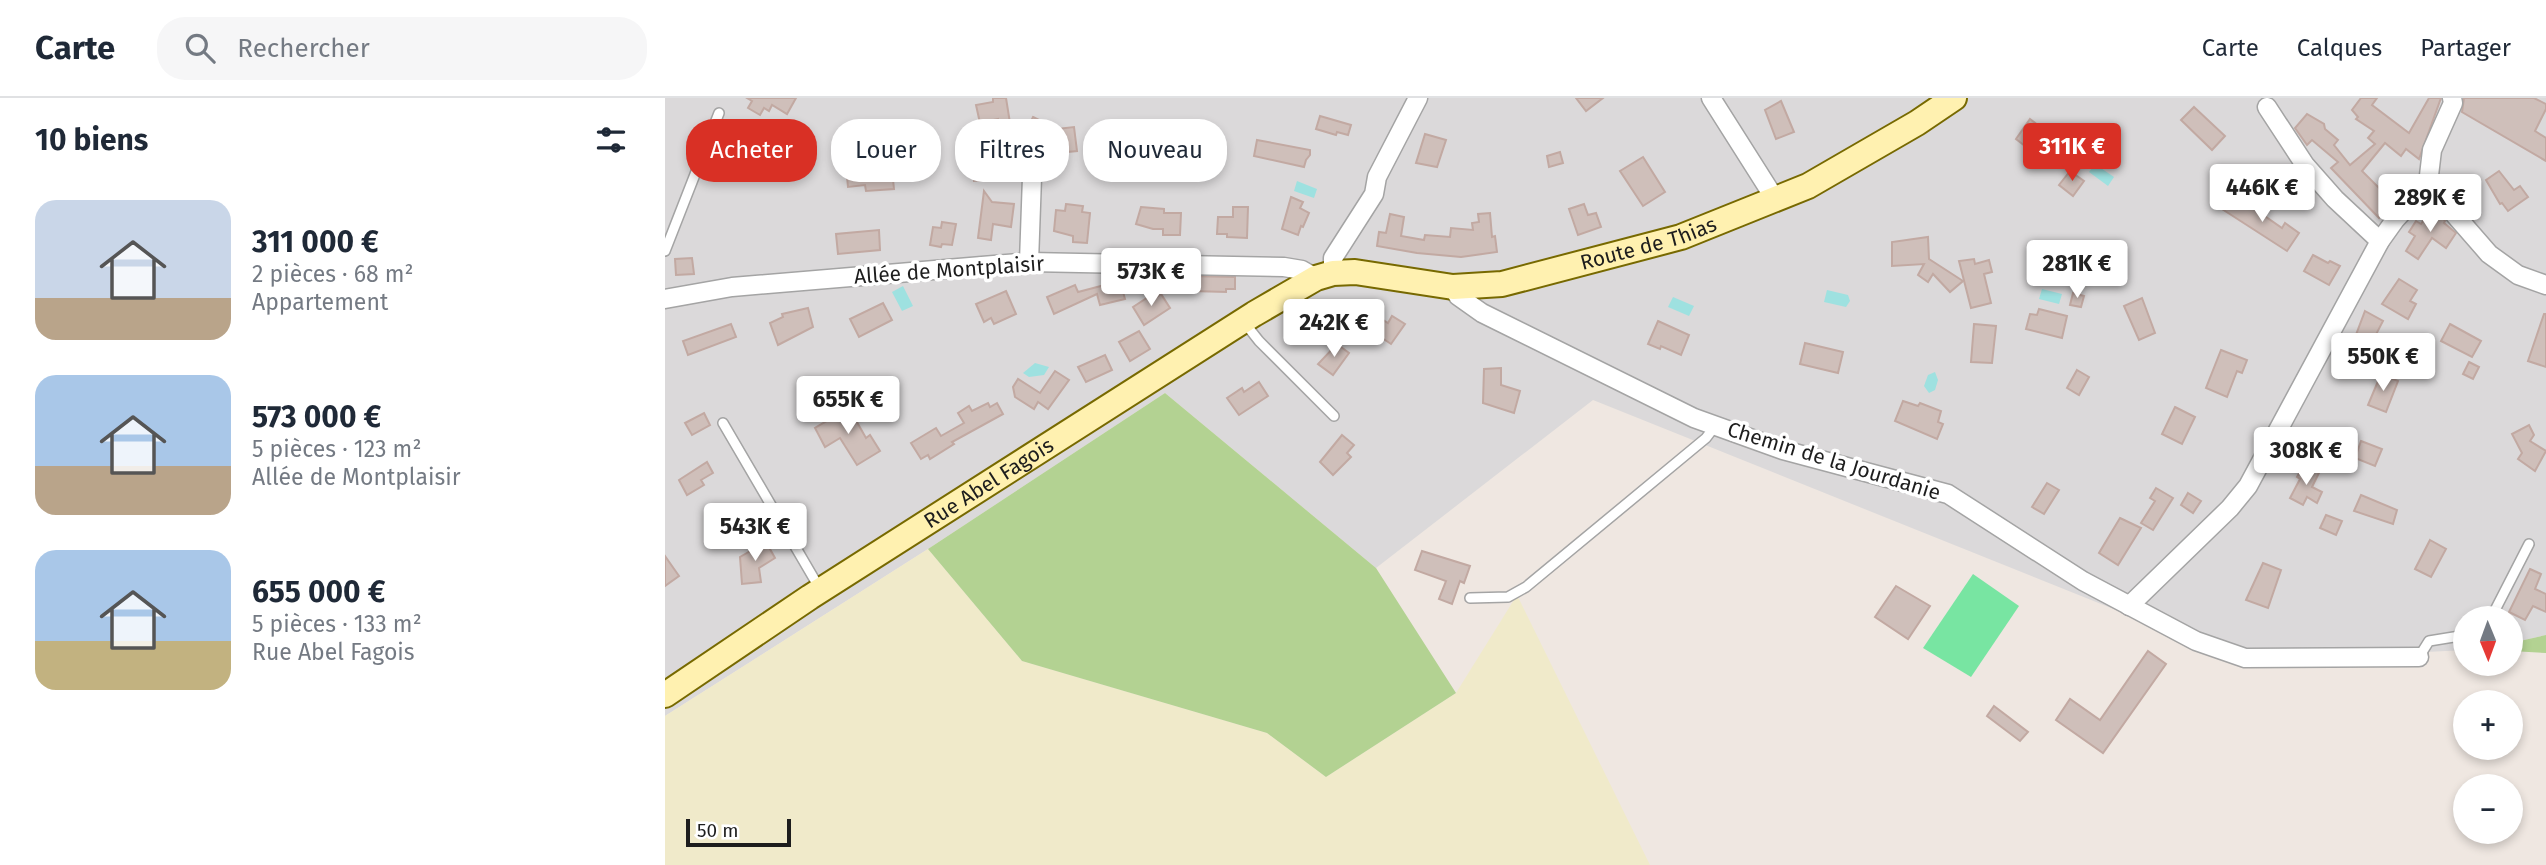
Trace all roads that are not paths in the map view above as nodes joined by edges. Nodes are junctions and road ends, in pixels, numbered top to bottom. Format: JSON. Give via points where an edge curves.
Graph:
{"nodes":[{"id":1,"x":1418,"y":98,"type":"edge"},
{"id":2,"x":1711,"y":98,"type":"edge"},
{"id":3,"x":1954,"y":98,"type":"edge"},
{"id":4,"x":2452,"y":98,"type":"edge"},
{"id":5,"x":2267,"y":107,"type":"dead end"},
{"id":6,"x":719,"y":113,"type":"dead end"},
{"id":7,"x":1032,"y":182,"type":"edge"},
{"id":8,"x":2428,"y":184,"type":"junction"},
{"id":9,"x":1775,"y":199,"type":"junction"},
{"id":10,"x":2380,"y":241,"type":"junction"},
{"id":11,"x":665,"y":251,"type":"edge"},
{"id":12,"x":1029,"y":262,"type":"junction"},
{"id":13,"x":1324,"y":275,"type":"junction"},
{"id":14,"x":2546,"y":285,"type":"edge"},
{"id":15,"x":1453,"y":287,"type":"junction"},
{"id":16,"x":665,"y":299,"type":"edge"},
{"id":17,"x":1244,"y":322,"type":"junction"},
{"id":18,"x":1334,"y":416,"type":"dead end"},
{"id":19,"x":723,"y":423,"type":"dead end"},
{"id":20,"x":1715,"y":426,"type":"junction"},
{"id":21,"x":2529,"y":544,"type":"dead end"},
{"id":22,"x":821,"y":591,"type":"junction"},
{"id":23,"x":1470,"y":598,"type":"dead end"},
{"id":24,"x":2129,"y":606,"type":"junction"},
{"id":25,"x":2497,"y":606,"type":"edge"},
{"id":26,"x":2453,"y":637,"type":"edge"},
{"id":27,"x":2419,"y":657,"type":"joint"},
{"id":28,"x":665,"y":695,"type":"edge"}],
"edges":[{"from":1,"to":13,"type":"street","via":[[1377,177],[1374,194]]},
{"from":2,"to":9,"type":"street"},
{"from":3,"to":9,"type":"street","name":"Route de Thias","via":[[1819,180]]},
{"from":4,"to":8,"type":"street","via":[[2432,150]]},
{"from":5,"to":10,"type":"street","via":[[2305,166]]},
{"from":6,"to":11,"type":"lane"},
{"from":7,"to":12,"type":"street"},
{"from":8,"to":10,"type":"street"},
{"from":8,"to":14,"type":"street","via":[[2489,254],[2518,275]]},
{"from":9,"to":15,"type":"street","name":"Route de Thias","via":[[1681,237],[1575,266],[1502,284]]},
{"from":10,"to":24,"type":"street","via":[[2248,486]]},
{"from":12,"to":13,"type":"street","name":"Allée de Montplaisir","via":[[1284,267]]},
{"from":12,"to":16,"type":"street","name":"Allée de Montplaisir","via":[[732,287]]},
{"from":13,"to":15,"type":"street","name":"Route de Thias","via":[[1355,272]]},
{"from":13,"to":17,"type":"street","name":"Rue Abel Fagois"},
{"from":15,"to":20,"type":"street","name":"Chemin de la Jourdanie","via":[[1482,313]]},
{"from":17,"to":18,"type":"lane"},
{"from":17,"to":22,"type":"street","name":"Rue Abel Fagois"},
{"from":19,"to":22,"type":"lane"},
{"from":20,"to":23,"type":"lane","via":[[1526,587],[1509,597]]},
{"from":20,"to":24,"type":"street","name":"Chemin de la Jourdanie","via":[[1783,450],[1948,494]]},
{"from":21,"to":25,"type":"lane"},
{"from":22,"to":28,"type":"street","name":"Rue Abel Fagois"},
{"from":24,"to":27,"type":"street","name":"Chemin de la Jourdanie","via":[[2196,641],[2245,658]]},
{"from":26,"to":27,"type":"lane","via":[[2429,641]]}]}
